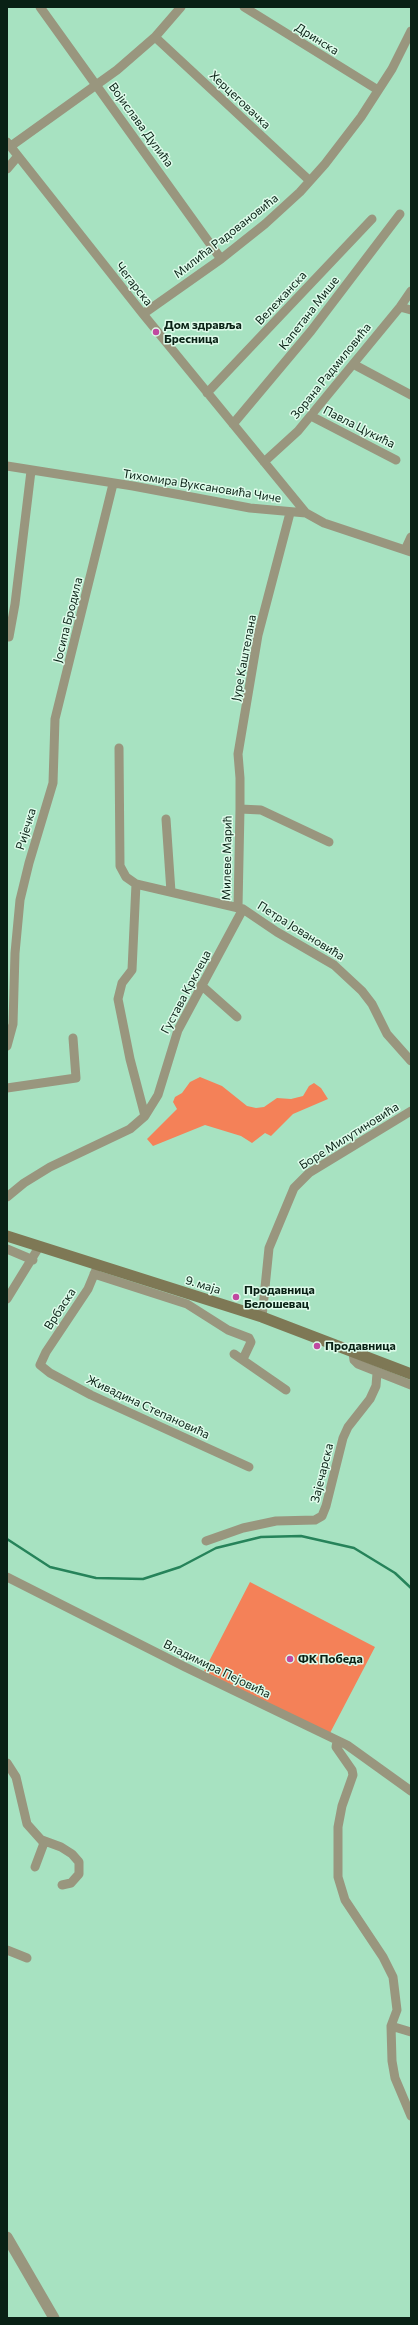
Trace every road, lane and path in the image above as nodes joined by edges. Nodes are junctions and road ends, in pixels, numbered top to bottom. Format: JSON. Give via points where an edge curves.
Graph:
{"nodes":[{"id":1,"x":40,"y":7,"type":"edge"},
{"id":2,"x":181,"y":7,"type":"edge"},
{"id":3,"x":244,"y":7,"type":"edge"},
{"id":4,"x":411,"y":31,"type":"edge"},
{"id":5,"x":155,"y":37,"type":"junction"},
{"id":6,"x":97,"y":85,"type":"junction"},
{"id":7,"x":378,"y":90,"type":"junction"},
{"id":8,"x":9,"y":144,"type":"edge"},
{"id":9,"x":18,"y":156,"type":"junction"},
{"id":10,"x":7,"y":169,"type":"edge"},
{"id":11,"x":310,"y":180,"type":"junction"},
{"id":12,"x":400,"y":214,"type":"dead end"},
{"id":13,"x":372,"y":219,"type":"dead end"},
{"id":14,"x":221,"y":259,"type":"junction"},
{"id":15,"x":411,"y":291,"type":"edge"},
{"id":16,"x":400,"y":307,"type":"junction"},
{"id":17,"x":411,"y":310,"type":"edge"},
{"id":18,"x":143,"y":314,"type":"junction"},
{"id":19,"x":353,"y":364,"type":"junction"},
{"id":20,"x":207,"y":393,"type":"junction"},
{"id":21,"x":411,"y":395,"type":"edge"},
{"id":22,"x":311,"y":416,"type":"junction"},
{"id":23,"x":232,"y":424,"type":"junction"},
{"id":24,"x":396,"y":460,"type":"dead end"},
{"id":25,"x":264,"y":462,"type":"junction"},
{"id":26,"x":7,"y":466,"type":"edge"},
{"id":27,"x":31,"y":471,"type":"junction"},
{"id":28,"x":113,"y":484,"type":"junction"},
{"id":29,"x":290,"y":513,"type":"junction"},
{"id":30,"x":306,"y":513,"type":"junction"},
{"id":31,"x":411,"y":537,"type":"edge"},
{"id":32,"x":408,"y":551,"type":"edge"},
{"id":33,"x":9,"y":637,"type":"dead end"},
{"id":34,"x":119,"y":748,"type":"dead end"},
{"id":35,"x":53,"y":762,"type":"joint"},
{"id":36,"x":240,"y":809,"type":"junction"},
{"id":37,"x":166,"y":819,"type":"dead end"},
{"id":38,"x":329,"y":842,"type":"dead end"},
{"id":39,"x":136,"y":884,"type":"junction"},
{"id":40,"x":171,"y":892,"type":"junction"},
{"id":41,"x":240,"y":908,"type":"junction"},
{"id":42,"x":201,"y":985,"type":"junction"},
{"id":43,"x":237,"y":1018,"type":"dead end"},
{"id":44,"x":73,"y":1038,"type":"dead end"},
{"id":45,"x":7,"y":1046,"type":"edge"},
{"id":46,"x":411,"y":1061,"type":"edge"},
{"id":47,"x":7,"y":1088,"type":"edge"},
{"id":48,"x":411,"y":1111,"type":"edge"},
{"id":49,"x":145,"y":1116,"type":"junction"},
{"id":50,"x":7,"y":1197,"type":"edge"},
{"id":51,"x":7,"y":1236,"type":"edge"},
{"id":52,"x":39,"y":1247,"type":"junction"},
{"id":53,"x":7,"y":1249,"type":"edge"},
{"id":54,"x":33,"y":1260,"type":"junction"},
{"id":55,"x":96,"y":1270,"type":"junction"},
{"id":56,"x":7,"y":1299,"type":"edge"},
{"id":57,"x":262,"y":1317,"type":"junction"},
{"id":58,"x":353,"y":1353,"type":"junction"},
{"id":59,"x":234,"y":1354,"type":"dead end"},
{"id":60,"x":243,"y":1359,"type":"junction"},
{"id":61,"x":40,"y":1365,"type":"joint"},
{"id":62,"x":377,"y":1373,"type":"junction"},
{"id":63,"x":411,"y":1374,"type":"edge"},
{"id":64,"x":411,"y":1385,"type":"edge"},
{"id":65,"x":286,"y":1390,"type":"dead end"},
{"id":66,"x":249,"y":1466,"type":"dead end"},
{"id":67,"x":206,"y":1541,"type":"dead end"},
{"id":68,"x":7,"y":1577,"type":"edge"},
{"id":69,"x":336,"y":1742,"type":"junction"},
{"id":70,"x":7,"y":1762,"type":"edge"},
{"id":71,"x":411,"y":1791,"type":"edge"},
{"id":72,"x":42,"y":1840,"type":"junction"},
{"id":73,"x":35,"y":1867,"type":"dead end"},
{"id":74,"x":62,"y":1886,"type":"dead end"},
{"id":75,"x":7,"y":1950,"type":"edge"},
{"id":76,"x":27,"y":1958,"type":"dead end"},
{"id":77,"x":391,"y":2026,"type":"junction"},
{"id":78,"x":411,"y":2032,"type":"edge"},
{"id":79,"x":411,"y":2116,"type":"edge"},
{"id":80,"x":7,"y":2237,"type":"edge"},
{"id":81,"x":54,"y":2318,"type":"edge"}],
"edges":[{"from":1,"to":6,"type":"street","name":"Војислава Дулића"},
{"from":2,"to":5,"type":"street"},
{"from":3,"to":7,"type":"street","name":"Дринска"},
{"from":4,"to":7,"type":"street","name":"Милића Радовановића"},
{"from":5,"to":6,"type":"street"},
{"from":5,"to":11,"type":"street","name":"Херцеговачка"},
{"from":6,"to":8,"type":"street"},
{"from":6,"to":14,"type":"street","name":"Војислава Дулића"},
{"from":7,"to":11,"type":"street","name":"Милића Радовановића","via":[[346,139]]},
{"from":8,"to":9,"type":"street","name":"Чегарска"},
{"from":9,"to":10,"type":"street"},
{"from":9,"to":18,"type":"street","name":"Чегарска"},
{"from":11,"to":14,"type":"street","name":"Милића Радовановића","via":[[281,210]]},
{"from":12,"to":23,"type":"street","name":"Капетана Мише","via":[[311,331]]},
{"from":13,"to":20,"type":"street","name":"Вележанска"},
{"from":14,"to":18,"type":"street","name":"Милића Радовановића"},
{"from":15,"to":16,"type":"street","name":"Зорана Радмиловића"},
{"from":16,"to":17,"type":"street"},
{"from":16,"to":19,"type":"street","name":"Зорана Радмиловића"},
{"from":18,"to":20,"type":"street","name":"Чегарска"},
{"from":19,"to":21,"type":"street"},
{"from":19,"to":22,"type":"street","name":"Зорана Радмиловића"},
{"from":20,"to":23,"type":"street","name":"Чегарска"},
{"from":22,"to":24,"type":"street","name":"Павла Цукића"},
{"from":22,"to":25,"type":"street","name":"Зорана Радмиловића"},
{"from":23,"to":25,"type":"street","name":"Чегарска"},
{"from":25,"to":30,"type":"street","name":"Чегарска"},
{"from":26,"to":27,"type":"street","name":"Тихомира Вуксановића Чиче"},
{"from":27,"to":28,"type":"street","name":"Тихомира Вуксановића Чиче"},
{"from":27,"to":33,"type":"street"},
{"from":28,"to":29,"type":"street","name":"Тихомира Вуксановића Чиче"},
{"from":28,"to":35,"type":"street","name":"Јосипа Бродила","via":[[55,720]]},
{"from":29,"to":30,"type":"street","name":"Тихомира Вуксановића Чиче"},
{"from":29,"to":36,"type":"street","name":"Јуре Каштелана","via":[[258,635],[238,754]]},
{"from":30,"to":32,"type":"street","name":"Тихомира Вуксановића Чиче","via":[[324,523]]},
{"from":31,"to":32,"type":"street"},
{"from":34,"to":39,"type":"street","via":[[120,866],[126,877]]},
{"from":35,"to":45,"type":"street","name":"Ријечка","via":[[53,783],[20,900],[15,953],[13,1024]]},
{"from":36,"to":38,"type":"street","name":"Милеве Марић","via":[[261,810]]},
{"from":36,"to":41,"type":"street","name":"Милеве Марић"},
{"from":37,"to":40,"type":"street"},
{"from":39,"to":40,"type":"street","name":"Петра Јовановића"},
{"from":39,"to":49,"type":"street","via":[[132,970],[119,989],[118,999]]},
{"from":40,"to":41,"type":"street","name":"Петра Јовановића"},
{"from":41,"to":42,"type":"street","name":"Густава Крклеца"},
{"from":41,"to":46,"type":"street","name":"Петра Јовановића","via":[[344,973],[372,1004],[387,1034]]},
{"from":42,"to":43,"type":"street"},
{"from":42,"to":49,"type":"street","name":"Густава Крклеца","via":[[174,1038],[158,1095]]},
{"from":44,"to":47,"type":"street","via":[[76,1078]]},
{"from":48,"to":57,"type":"street","name":"Боре Милутиновића","via":[[309,1173],[294,1188],[269,1248]]},
{"from":49,"to":50,"type":"street","name":"Густава Крклеца","via":[[130,1129],[40,1173]]},
{"from":51,"to":52,"type":"main road","name":"9. маја"},
{"from":52,"to":54,"type":"street"},
{"from":52,"to":55,"type":"main road","name":"9. маја"},
{"from":53,"to":54,"type":"street"},
{"from":54,"to":56,"type":"street"},
{"from":55,"to":57,"type":"main road","name":"9. маја"},
{"from":55,"to":60,"type":"street","via":[[187,1304],[228,1330],[249,1338],[251,1342]]},
{"from":55,"to":61,"type":"street","name":"Врбаска","via":[[84,1296]]},
{"from":57,"to":58,"type":"main road","name":"9. маја"},
{"from":58,"to":62,"type":"street","via":[[356,1362]]},
{"from":58,"to":63,"type":"main road","name":"9. маја"},
{"from":59,"to":60,"type":"street"},
{"from":60,"to":65,"type":"street"},
{"from":61,"to":66,"type":"street","name":"Живадина Степановића","via":[[91,1395]]},
{"from":62,"to":64,"type":"street"},
{"from":62,"to":67,"type":"street","name":"Зајечарска","via":[[376,1386],[370,1399],[348,1427],[343,1438],[322,1516],[315,1520],[276,1521],[243,1528]]},
{"from":68,"to":69,"type":"street","name":"Владимира Пејовића"},
{"from":69,"to":71,"type":"street","name":"Владимира Пејовића","via":[[355,1751]]},
{"from":69,"to":77,"type":"street","via":[[336,1747],[353,1775],[338,1827],[338,1877],[345,1900],[390,1968],[396,1991],[397,2010]]},
{"from":70,"to":72,"type":"street","via":[[16,1777],[28,1824]]},
{"from":72,"to":73,"type":"street","via":[[44,1845]]},
{"from":72,"to":74,"type":"street","via":[[61,1847],[79,1862],[79,1874],[67,1885]]},
{"from":75,"to":76,"type":"street"},
{"from":77,"to":78,"type":"street"},
{"from":77,"to":79,"type":"street","via":[[395,2078]]},
{"from":80,"to":81,"type":"street"}]}
